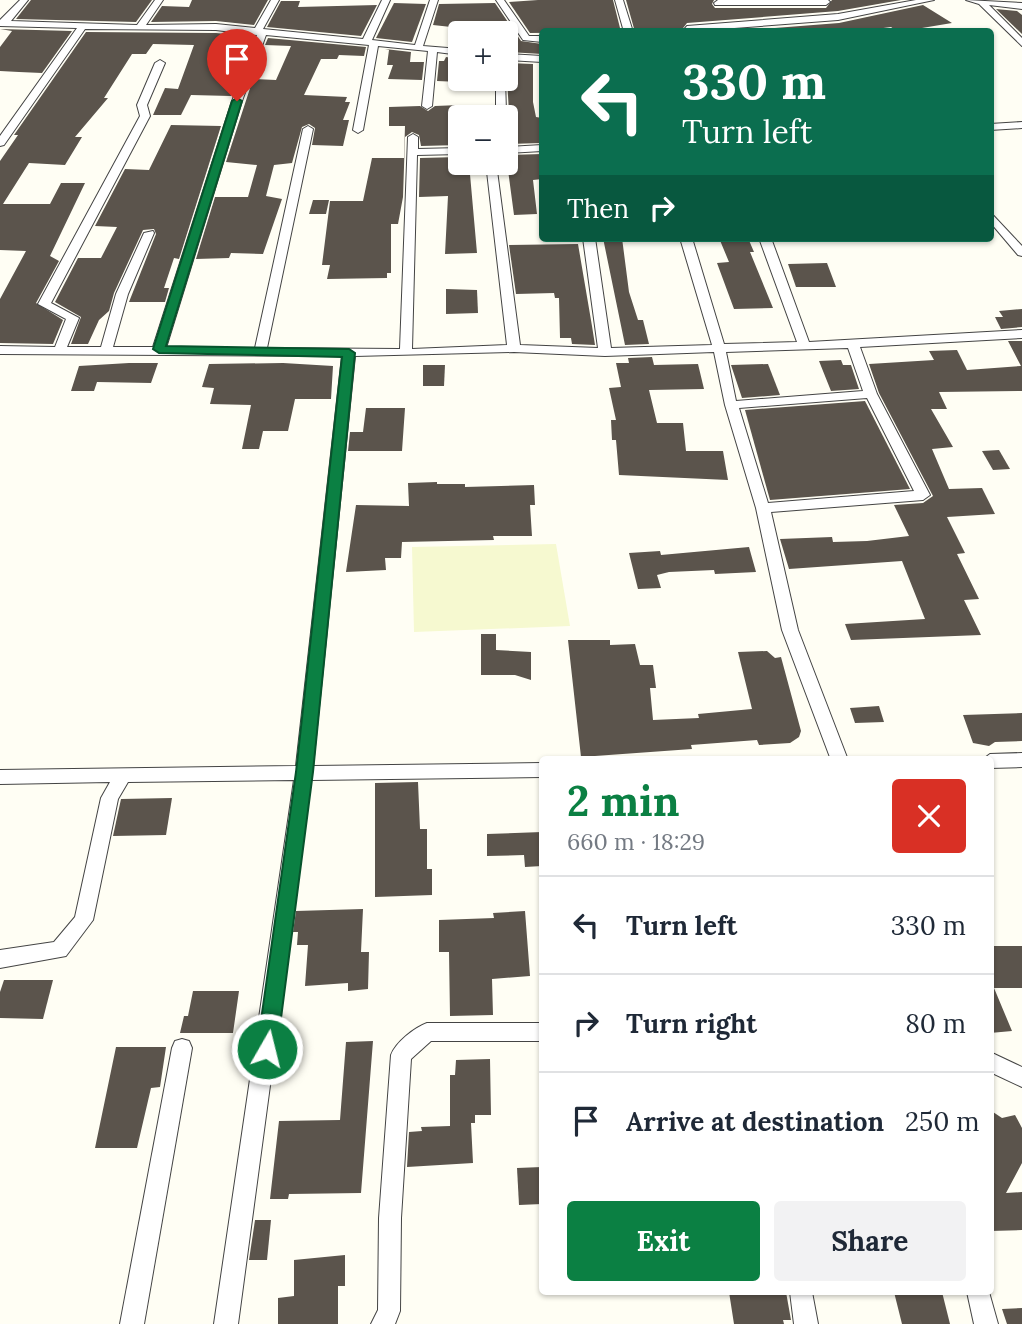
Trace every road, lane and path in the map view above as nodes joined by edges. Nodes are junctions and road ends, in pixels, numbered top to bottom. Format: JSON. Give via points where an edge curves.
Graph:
{"nodes":[{"id":1,"x":23,"y":0,"type":"edge"},
{"id":2,"x":159,"y":0,"type":"edge"},
{"id":3,"x":275,"y":0,"type":"edge"},
{"id":4,"x":386,"y":0,"type":"edge"},
{"id":5,"x":434,"y":0,"type":"edge"},
{"id":6,"x":500,"y":0,"type":"edge"},
{"id":7,"x":619,"y":0,"type":"edge"},
{"id":8,"x":930,"y":0,"type":"edge"},
{"id":9,"x":970,"y":0,"type":"edge"},
{"id":10,"x":825,"y":1,"type":"edge"},
{"id":11,"x":717,"y":2,"type":"edge"},
{"id":12,"x":982,"y":2,"type":"junction"},
{"id":13,"x":1022,"y":6,"type":"edge"},
{"id":14,"x":726,"y":11,"type":"dead end"},
{"id":15,"x":838,"y":17,"type":"junction"},
{"id":16,"x":733,"y":18,"type":"dead end"},
{"id":17,"x":2,"y":23,"type":"edge"},
{"id":18,"x":83,"y":26,"type":"junction"},
{"id":19,"x":741,"y":26,"type":"junction"},
{"id":20,"x":140,"y":28,"type":"junction"},
{"id":21,"x":628,"y":28,"type":"edge"},
{"id":22,"x":705,"y":28,"type":"edge"},
{"id":23,"x":260,"y":33,"type":"junction"},
{"id":24,"x":539,"y":39,"type":"edge"},
{"id":25,"x":370,"y":43,"type":"junction"},
{"id":26,"x":1022,"y":43,"type":"edge"},
{"id":27,"x":418,"y":48,"type":"junction"},
{"id":28,"x":433,"y":50,"type":"junction"},
{"id":29,"x":448,"y":51,"type":"edge"},
{"id":30,"x":518,"y":58,"type":"edge"},
{"id":31,"x":539,"y":59,"type":"edge"},
{"id":32,"x":160,"y":63,"type":"dead end"},
{"id":33,"x":427,"y":106,"type":"dead end"},
{"id":34,"x":1022,"y":125,"type":"edge"},
{"id":35,"x":994,"y":127,"type":"edge"},
{"id":36,"x":308,"y":129,"type":"dead end"},
{"id":37,"x":358,"y":130,"type":"dead end"},
{"id":38,"x":412,"y":137,"type":"dead end"},
{"id":39,"x":0,"y":143,"type":"edge"},
{"id":40,"x":539,"y":148,"type":"edge"},
{"id":41,"x":518,"y":149,"type":"edge"},
{"id":42,"x":448,"y":151,"type":"edge"},
{"id":43,"x":414,"y":152,"type":"junction"},
{"id":44,"x":492,"y":175,"type":"edge"},
{"id":45,"x":994,"y":220,"type":"edge"},
{"id":46,"x":149,"y":233,"type":"dead end"},
{"id":47,"x":590,"y":242,"type":"edge"},
{"id":48,"x":688,"y":242,"type":"edge"},
{"id":49,"x":766,"y":242,"type":"edge"},
{"id":50,"x":1022,"y":253,"type":"edge"},
{"id":51,"x":1022,"y":334,"type":"edge"},
{"id":52,"x":853,"y":344,"type":"junction"},
{"id":53,"x":804,"y":345,"type":"junction"},
{"id":54,"x":514,"y":348,"type":"junction"},
{"id":55,"x":106,"y":349,"type":"junction"},
{"id":56,"x":159,"y":349,"type":"junction"},
{"id":57,"x":719,"y":349,"type":"junction"},
{"id":58,"x":0,"y":350,"type":"edge"},
{"id":59,"x":60,"y":350,"type":"junction"},
{"id":60,"x":260,"y":352,"type":"junction"},
{"id":61,"x":606,"y":352,"type":"junction"},
{"id":62,"x":349,"y":353,"type":"junction"},
{"id":63,"x":406,"y":353,"type":"junction"},
{"id":64,"x":871,"y":394,"type":"junction"},
{"id":65,"x":731,"y":405,"type":"junction"},
{"id":66,"x":763,"y":508,"type":"junction"},
{"id":67,"x":838,"y":756,"type":"edge"},
{"id":68,"x":1022,"y":760,"type":"edge"},
{"id":69,"x":994,"y":761,"type":"edge"},
{"id":70,"x":539,"y":770,"type":"edge"},
{"id":71,"x":304,"y":772,"type":"junction"},
{"id":72,"x":0,"y":777,"type":"edge"},
{"id":73,"x":122,"y":777,"type":"junction"},
{"id":74,"x":0,"y":960,"type":"edge"},
{"id":75,"x":539,"y":1032,"type":"edge"},
{"id":76,"x":182,"y":1048,"type":"dead end"},
{"id":77,"x":994,"y":1063,"type":"edge"},
{"id":78,"x":1022,"y":1077,"type":"edge"},
{"id":79,"x":801,"y":1295,"type":"edge"},
{"id":80,"x":979,"y":1295,"type":"edge"},
{"id":81,"x":132,"y":1324,"type":"edge"},
{"id":82,"x":226,"y":1324,"type":"edge"},
{"id":83,"x":383,"y":1324,"type":"edge"},
{"id":84,"x":806,"y":1324,"type":"edge"},
{"id":85,"x":986,"y":1324,"type":"edge"}],
"edges":[{"from":1,"to":17,"type":"street"},
{"from":2,"to":20,"type":"street"},
{"from":3,"to":23,"type":"street"},
{"from":4,"to":25,"type":"street"},
{"from":5,"to":27,"type":"street"},
{"from":6,"to":24,"type":"street","via":[[526,38]]},
{"from":7,"to":21,"type":"street"},
{"from":8,"to":15,"type":"street"},
{"from":9,"to":12,"type":"street"},
{"from":10,"to":11,"type":"street"},
{"from":10,"to":15,"type":"street"},
{"from":11,"to":14,"type":"street"},
{"from":12,"to":13,"type":"street"},
{"from":12,"to":26,"type":"street"},
{"from":15,"to":19,"type":"street"},
{"from":16,"to":19,"type":"street"},
{"from":17,"to":18,"type":"street"},
{"from":18,"to":20,"type":"street"},
{"from":18,"to":39,"type":"street"},
{"from":19,"to":22,"type":"street"},
{"from":20,"to":23,"type":"street","via":[[216,27]]},
{"from":23,"to":25,"type":"street"},
{"from":23,"to":56,"type":"street"},
{"from":25,"to":27,"type":"street"},
{"from":25,"to":37,"type":"street"},
{"from":27,"to":28,"type":"street"},
{"from":28,"to":29,"type":"street"},
{"from":28,"to":33,"type":"street"},
{"from":30,"to":31,"type":"street"},
{"from":32,"to":59,"type":"street","via":[[142,105],[145,116],[44,304],[73,318]]},
{"from":34,"to":35,"type":"street"},
{"from":36,"to":60,"type":"street"},
{"from":38,"to":43,"type":"street"},
{"from":40,"to":41,"type":"street"},
{"from":42,"to":43,"type":"street"},
{"from":43,"to":63,"type":"street"},
{"from":44,"to":54,"type":"street"},
{"from":45,"to":50,"type":"street"},
{"from":46,"to":55,"type":"street","via":[[122,294]]},
{"from":47,"to":61,"type":"street"},
{"from":48,"to":57,"type":"street"},
{"from":49,"to":53,"type":"street"},
{"from":51,"to":52,"type":"street"},
{"from":52,"to":53,"type":"street"},
{"from":52,"to":64,"type":"street"},
{"from":53,"to":57,"type":"street"},
{"from":54,"to":61,"type":"street"},
{"from":54,"to":63,"type":"street"},
{"from":55,"to":56,"type":"street"},
{"from":55,"to":59,"type":"street"},
{"from":56,"to":60,"type":"street"},
{"from":57,"to":61,"type":"street"},
{"from":57,"to":65,"type":"street"},
{"from":58,"to":59,"type":"street"},
{"from":60,"to":62,"type":"street"},
{"from":62,"to":63,"type":"street"},
{"from":62,"to":71,"type":"street"},
{"from":64,"to":65,"type":"street"},
{"from":64,"to":66,"type":"street","via":[[923,495]]},
{"from":65,"to":66,"type":"street"},
{"from":66,"to":67,"type":"street","via":[[790,630]]},
{"from":68,"to":69,"type":"street"},
{"from":70,"to":71,"type":"street"},
{"from":71,"to":73,"type":"street"},
{"from":71,"to":82,"type":"street","via":[[267,1049],[241,1190]]},
{"from":72,"to":73,"type":"street"},
{"from":73,"to":74,"type":"street","via":[[110,798],[84,920],[59,950]]},
{"from":75,"to":83,"type":"street","via":[[427,1032],[401,1055],[389,1311]]},
{"from":76,"to":81,"type":"street"},
{"from":77,"to":78,"type":"street"},
{"from":79,"to":84,"type":"street"},
{"from":80,"to":85,"type":"street"}]}
